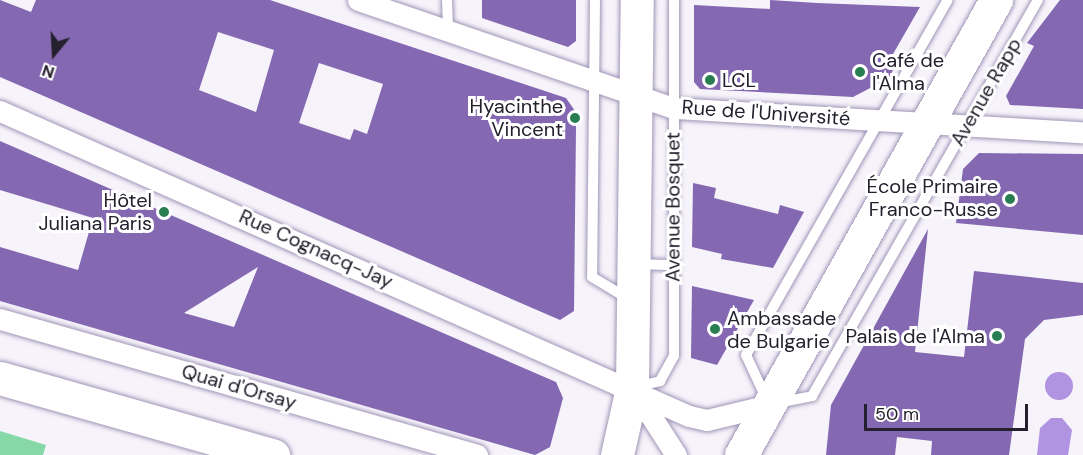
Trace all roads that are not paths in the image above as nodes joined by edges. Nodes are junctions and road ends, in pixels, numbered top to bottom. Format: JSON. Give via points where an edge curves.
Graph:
{"nodes":[{"id":1,"x":447,"y":0,"type":"edge"},
{"id":2,"x":595,"y":0,"type":"edge"},
{"id":3,"x":637,"y":0,"type":"edge"},
{"id":4,"x":674,"y":0,"type":"edge"},
{"id":5,"x":948,"y":0,"type":"edge"},
{"id":6,"x":996,"y":0,"type":"edge"},
{"id":7,"x":1038,"y":0,"type":"edge"},
{"id":8,"x":368,"y":2,"type":"edge"},
{"id":9,"x":448,"y":30,"type":"junction"},
{"id":10,"x":594,"y":81,"type":"junction"},
{"id":11,"x":636,"y":96,"type":"junction"},
{"id":12,"x":674,"y":108,"type":"junction"},
{"id":13,"x":0,"y":111,"type":"edge"},
{"id":14,"x":883,"y":121,"type":"junction"},
{"id":15,"x":925,"y":124,"type":"junction"},
{"id":16,"x":966,"y":127,"type":"junction"},
{"id":17,"x":1083,"y":132,"type":"edge"},
{"id":18,"x":636,"y":264,"type":"junction"},
{"id":19,"x":673,"y":265,"type":"junction"},
{"id":20,"x":635,"y":302,"type":"junction"},
{"id":21,"x":0,"y":319,"type":"edge"},
{"id":22,"x":0,"y":378,"type":"edge"},
{"id":23,"x":632,"y":388,"type":"junction"},
{"id":24,"x":769,"y":405,"type":"junction"},
{"id":25,"x":273,"y":455,"type":"edge"},
{"id":26,"x":477,"y":455,"type":"edge"},
{"id":27,"x":617,"y":455,"type":"edge"},
{"id":28,"x":676,"y":455,"type":"edge"},
{"id":29,"x":741,"y":455,"type":"edge"}],
"edges":[{"from":1,"to":9,"type":"lane"},
{"from":2,"to":10,"type":"lane"},
{"from":3,"to":11,"type":"main road","name":"Avenue Bosquet"},
{"from":4,"to":12,"type":"lane","name":"Avenue Bosquet"},
{"from":5,"to":14,"type":"lane"},
{"from":6,"to":15,"type":"main road","name":"Avenue Rapp"},
{"from":7,"to":16,"type":"lane","name":"Avenue Rapp"},
{"from":8,"to":9,"type":"street","name":"Rue de l'Université"},
{"from":9,"to":10,"type":"street","name":"Rue de l'Université"},
{"from":10,"to":11,"type":"street","name":"Rue de l'Université"},
{"from":10,"to":20,"type":"lane","via":[[592,276]]},
{"from":11,"to":12,"type":"street","name":"Rue de l'Université"},
{"from":11,"to":18,"type":"main road","name":"Avenue Bosquet"},
{"from":12,"to":14,"type":"street","name":"Rue de l'Université"},
{"from":12,"to":19,"type":"lane","name":"Avenue Bosquet"},
{"from":13,"to":23,"type":"street","name":"Rue Cognacq-Jay"},
{"from":14,"to":15,"type":"street","name":"Rue de l'Université"},
{"from":14,"to":24,"type":"lane","via":[[746,355]]},
{"from":15,"to":16,"type":"street","name":"Rue de l'Université"},
{"from":15,"to":24,"type":"main road","name":"Avenue Rapp"},
{"from":16,"to":17,"type":"street","name":"Rue de l'Université"},
{"from":16,"to":24,"type":"lane","name":"Avenue Rapp","via":[[812,396]]},
{"from":18,"to":19,"type":"lane"},
{"from":18,"to":20,"type":"main road","name":"Avenue Bosquet"},
{"from":19,"to":23,"type":"lane","name":"Avenue Bosquet","via":[[670,369],[660,381]]},
{"from":20,"to":23,"type":"main road","name":"Avenue Bosquet"},
{"from":21,"to":26,"type":"street","name":"Quai d'Orsay"},
{"from":22,"to":25,"type":"main road"},
{"from":23,"to":24,"type":"street","name":"Rue Cognacq-Jay","via":[[707,420]]},
{"from":23,"to":27,"type":"main road","name":"Avenue Bosquet"},
{"from":23,"to":28,"type":"street"},
{"from":24,"to":29,"type":"main road"}]}
